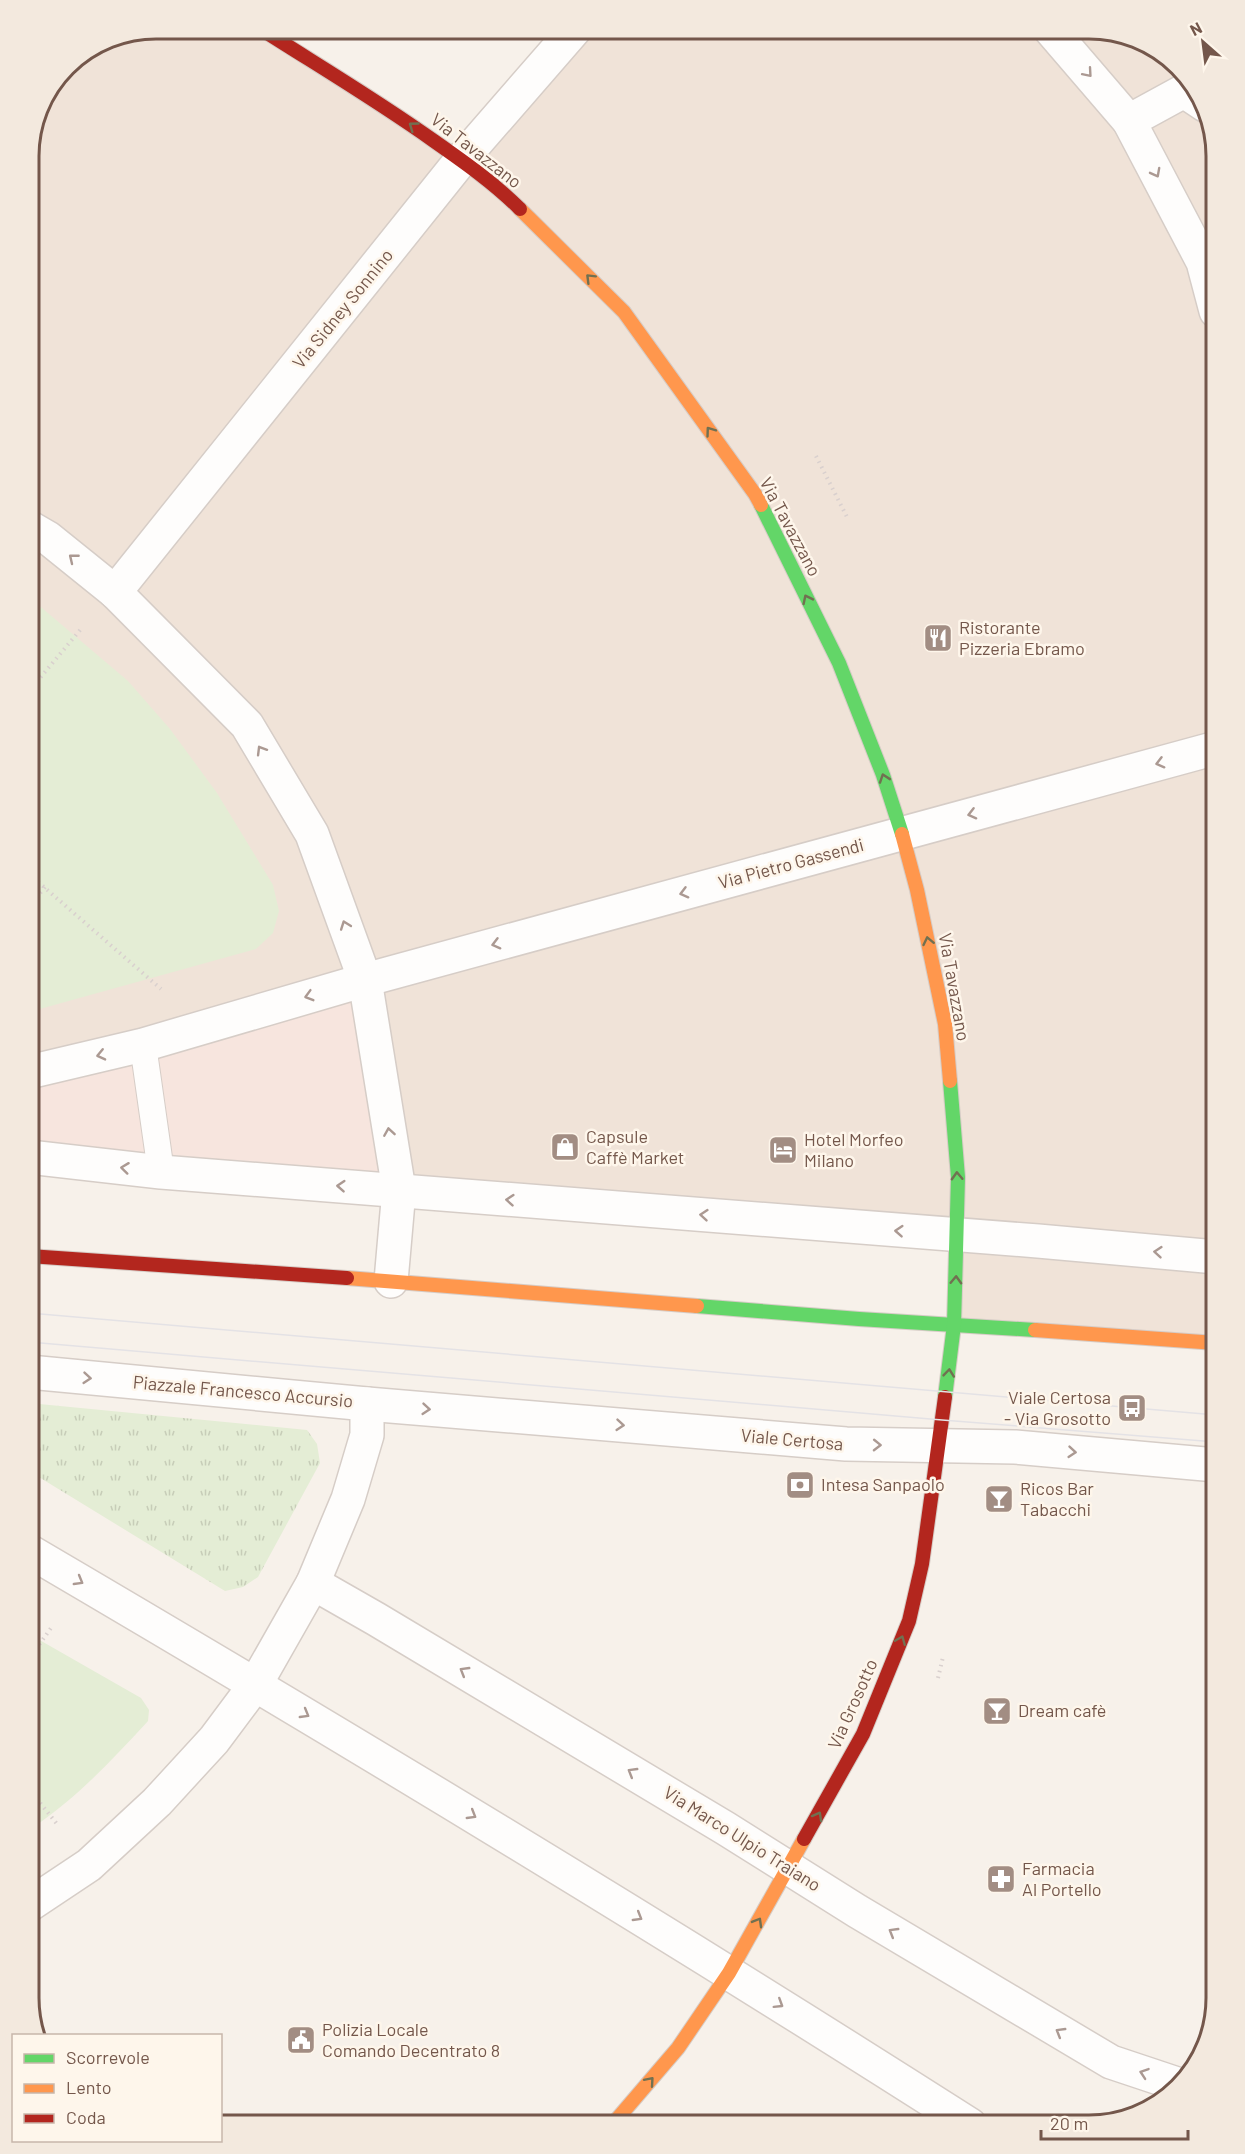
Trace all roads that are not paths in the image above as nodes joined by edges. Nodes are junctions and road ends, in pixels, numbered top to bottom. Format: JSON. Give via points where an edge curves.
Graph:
{"nodes":[{"id":1,"x":278,"y":39,"type":"edge"},
{"id":2,"x":566,"y":39,"type":"edge"},
{"id":3,"x":1059,"y":39,"type":"edge"},
{"id":4,"x":1187,"y":93,"type":"edge"},
{"id":5,"x":1129,"y":121,"type":"junction"},
{"id":6,"x":461,"y":160,"type":"junction"},
{"id":7,"x":1206,"y":273,"type":"edge"},
{"id":8,"x":39,"y":533,"type":"edge"},
{"id":9,"x":115,"y":592,"type":"junction"},
{"id":10,"x":1206,"y":751,"type":"edge"},
{"id":11,"x":902,"y":834,"type":"junction"},
{"id":12,"x":365,"y":980,"type":"junction"},
{"id":13,"x":143,"y":1045,"type":"junction"},
{"id":14,"x":39,"y":1070,"type":"edge"},
{"id":15,"x":39,"y":1158,"type":"edge"},
{"id":16,"x":161,"y":1172,"type":"junction"},
{"id":17,"x":399,"y":1190,"type":"junction"},
{"id":18,"x":957,"y":1234,"type":"junction"},
{"id":19,"x":1206,"y":1256,"type":"edge"},
{"id":20,"x":39,"y":1257,"type":"edge"},
{"id":21,"x":391,"y":1281,"type":"junction"},
{"id":22,"x":954,"y":1325,"type":"junction"},
{"id":23,"x":1206,"y":1341,"type":"edge"},
{"id":24,"x":39,"y":1373,"type":"edge"},
{"id":25,"x":367,"y":1404,"type":"junction"},
{"id":26,"x":939,"y":1446,"type":"junction"},
{"id":27,"x":1206,"y":1464,"type":"edge"},
{"id":28,"x":39,"y":1557,"type":"edge"},
{"id":29,"x":313,"y":1583,"type":"junction"},
{"id":30,"x":255,"y":1684,"type":"junction"},
{"id":31,"x":789,"y":1868,"type":"junction"},
{"id":32,"x":39,"y":1898,"type":"edge"},
{"id":33,"x":729,"y":1973,"type":"junction"},
{"id":34,"x":1170,"y":2082,"type":"edge"},
{"id":35,"x":621,"y":2115,"type":"edge"},
{"id":36,"x":953,"y":2115,"type":"edge"}],
"edges":[{"from":6,"to":1,"type":"street","name":"Via Tavazzano","one_way":true},
{"from":2,"to":6,"type":"street","name":"Via Sidney Sonnino"},
{"from":3,"to":5,"type":"street","one_way":true},
{"from":4,"to":5,"type":"street","via":[[1184,91]]},
{"from":5,"to":7,"type":"street","one_way":true},
{"from":6,"to":9,"type":"street","name":"Via Sidney Sonnino"},
{"from":11,"to":6,"type":"street","name":"Via Tavazzano","one_way":true,"via":[[839,663],[755,494],[624,312],[508,197]]},
{"from":9,"to":8,"type":"street","one_way":true},
{"from":12,"to":9,"type":"street","one_way":true,"via":[[312,834],[247,725]]},
{"from":10,"to":11,"type":"street","name":"Via Pietro Gassendi","one_way":true},
{"from":11,"to":12,"type":"street","name":"Via Pietro Gassendi","one_way":true},
{"from":18,"to":11,"type":"street","name":"Via Tavazzano","one_way":true,"via":[[958,1177],[945,1024]]},
{"from":12,"to":13,"type":"street","one_way":true},
{"from":17,"to":12,"type":"street","one_way":true},
{"from":13,"to":14,"type":"street","one_way":true},
{"from":13,"to":16,"type":"lane"},
{"from":16,"to":15,"type":"street","one_way":true},
{"from":17,"to":16,"type":"street","one_way":true},
{"from":18,"to":17,"type":"street","one_way":true},
{"from":17,"to":21,"type":"street"},
{"from":19,"to":18,"type":"street","one_way":true},
{"from":22,"to":18,"type":"street","name":"Via Grosotto","one_way":true},
{"from":20,"to":21,"type":"street"},
{"from":21,"to":22,"type":"street"},
{"from":22,"to":23,"type":"street"},
{"from":26,"to":22,"type":"street","name":"Via Grosotto","one_way":true},
{"from":24,"to":25,"type":"street","name":"Piazzale Francesco Accursio","one_way":true},
{"from":25,"to":26,"type":"street","name":"Viale Certosa","one_way":true,"via":[[846,1444]]},
{"from":25,"to":29,"type":"street","name":"Piazzale Francesco Accursio","via":[[367,1435],[348,1499]]},
{"from":26,"to":27,"type":"street","name":"Viale Certosa","one_way":true,"via":[[1015,1447]]},
{"from":31,"to":26,"type":"street","name":"Via Grosotto","one_way":true,"via":[[863,1734],[909,1622],[922,1564]]},
{"from":28,"to":30,"type":"street","one_way":true},
{"from":29,"to":30,"type":"street","name":"Piazzale Francesco Accursio"},
{"from":31,"to":29,"type":"street","name":"Via Marco Ulpio Traiano","one_way":true},
{"from":30,"to":32,"type":"street","name":"Piazzale Francesco Accursio","via":[[214,1740],[157,1802],[88,1865]]},
{"from":30,"to":33,"type":"street","one_way":true},
{"from":33,"to":31,"type":"street","name":"Via Grosotto","one_way":true},
{"from":34,"to":31,"type":"street","name":"Via Marco Ulpio Traiano","one_way":true,"via":[[1110,2062]]},
{"from":35,"to":33,"type":"street","name":"Via Grosotto","one_way":true,"via":[[678,2048]]},
{"from":33,"to":36,"type":"street","one_way":true}]}
